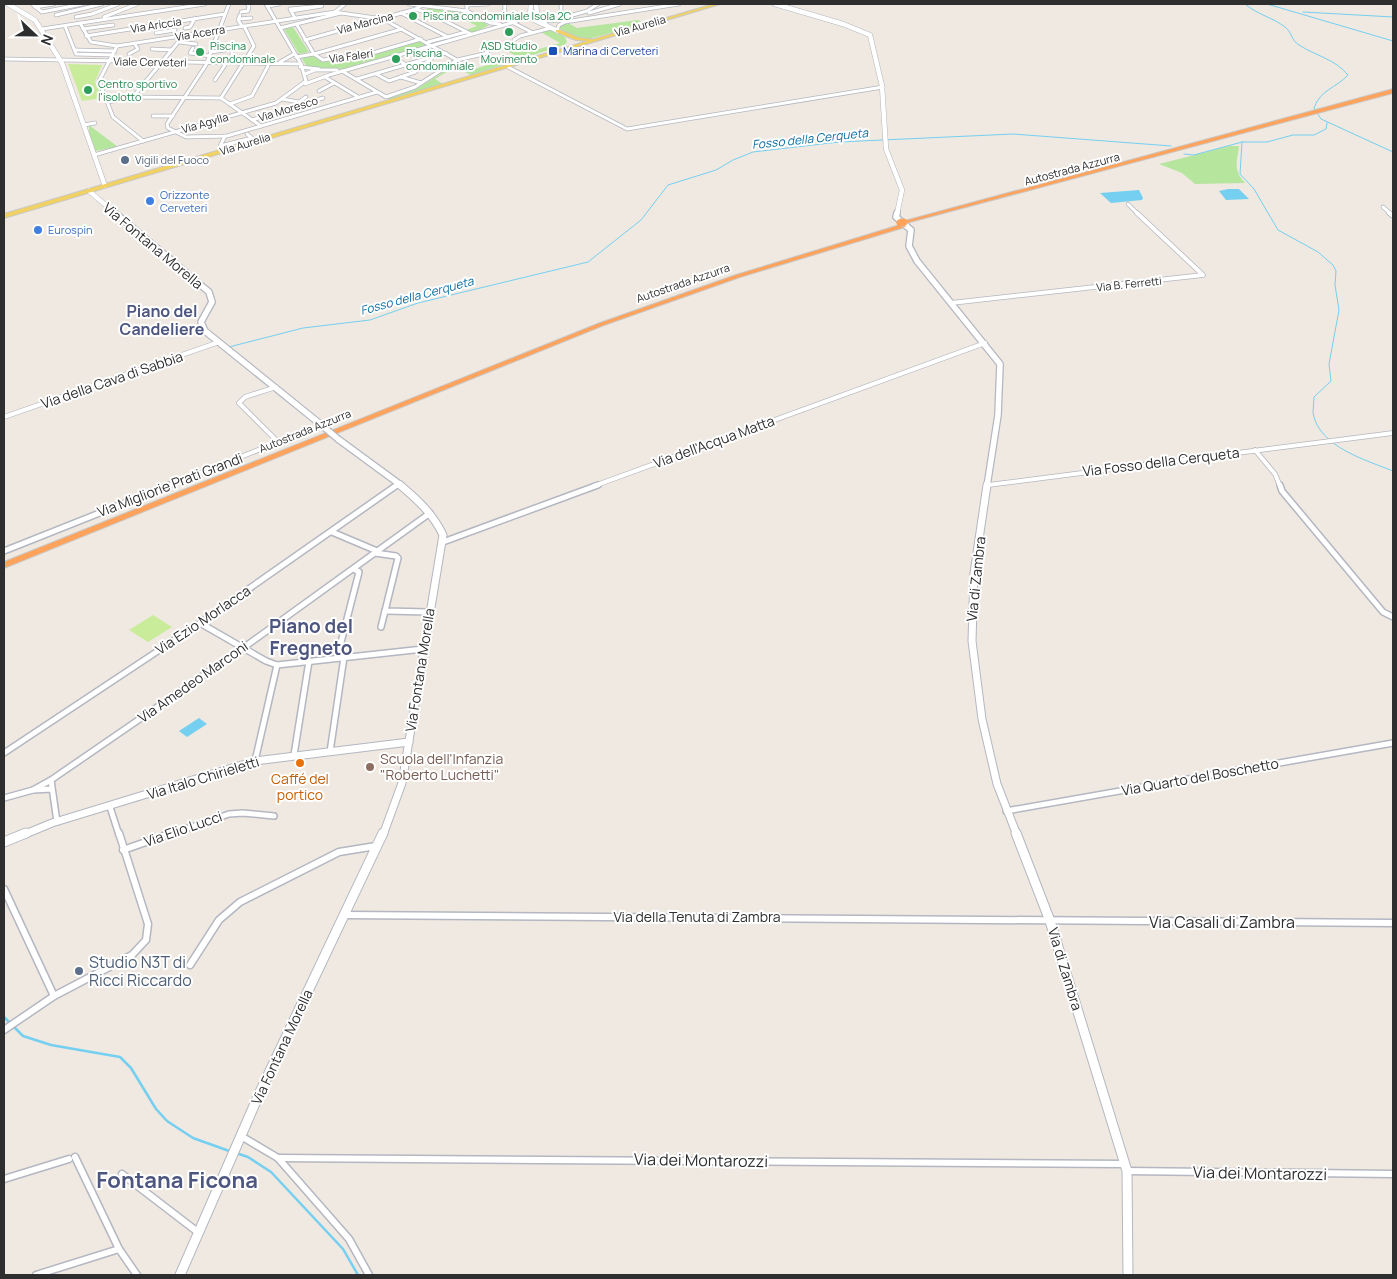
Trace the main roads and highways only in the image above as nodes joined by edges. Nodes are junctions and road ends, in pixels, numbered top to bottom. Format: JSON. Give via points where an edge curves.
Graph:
{"nodes":[{"id":1,"x":718,"y":4,"type":"edge"},
{"id":2,"x":678,"y":16,"type":"junction"},
{"id":3,"x":629,"y":31,"type":"junction"},
{"id":4,"x":614,"y":34,"type":"junction"},
{"id":5,"x":576,"y":38,"type":"junction"},
{"id":6,"x":568,"y":42,"type":"junction"},
{"id":7,"x":580,"y":44,"type":"junction"},
{"id":8,"x":535,"y":58,"type":"junction"},
{"id":9,"x":522,"y":63,"type":"junction"},
{"id":10,"x":458,"y":81,"type":"junction"},
{"id":11,"x":1393,"y":93,"type":"edge"},
{"id":12,"x":4,"y":216,"type":"edge"},
{"id":13,"x":904,"y":224,"type":"junction"},
{"id":14,"x":4,"y":559,"type":"edge"},
{"id":15,"x":4,"y":565,"type":"edge"}],
"edges":[{"from":1,"to":2,"type":"main road","name":"Via Aurelia"},
{"from":2,"to":3,"type":"main road","name":"Via Aurelia"},
{"from":2,"to":4,"type":"main road","name":"Via Aurelia"},
{"from":3,"to":7,"type":"main road"},
{"from":3,"to":9,"type":"main road","name":"Via Aurelia"},
{"from":4,"to":5,"type":"main road","via":[[590,40]]},
{"from":4,"to":7,"type":"main road","name":"Via Aurelia"},
{"from":5,"to":6,"type":"main road","via":[[557,30],[568,37]]},
{"from":5,"to":7,"type":"main road"},
{"from":6,"to":7,"type":"main road"},
{"from":6,"to":8,"type":"main road","via":[[560,49]]},
{"from":7,"to":8,"type":"main road","name":"Via Aurelia"},
{"from":7,"to":9,"type":"main road"},
{"from":8,"to":10,"type":"main road","name":"Via Aurelia"},
{"from":9,"to":10,"type":"main road","name":"Via Aurelia"},
{"from":10,"to":12,"type":"main road","name":"Via Aurelia"},
{"from":11,"to":13,"type":"highway","name":"Autostrada Azzurra"},
{"from":13,"to":14,"type":"highway","name":"Autostrada Azzurra","via":[[733,273],[599,320]]},
{"from":13,"to":15,"type":"highway","name":"Autostrada Azzurra","via":[[759,269],[602,324]]}]}
